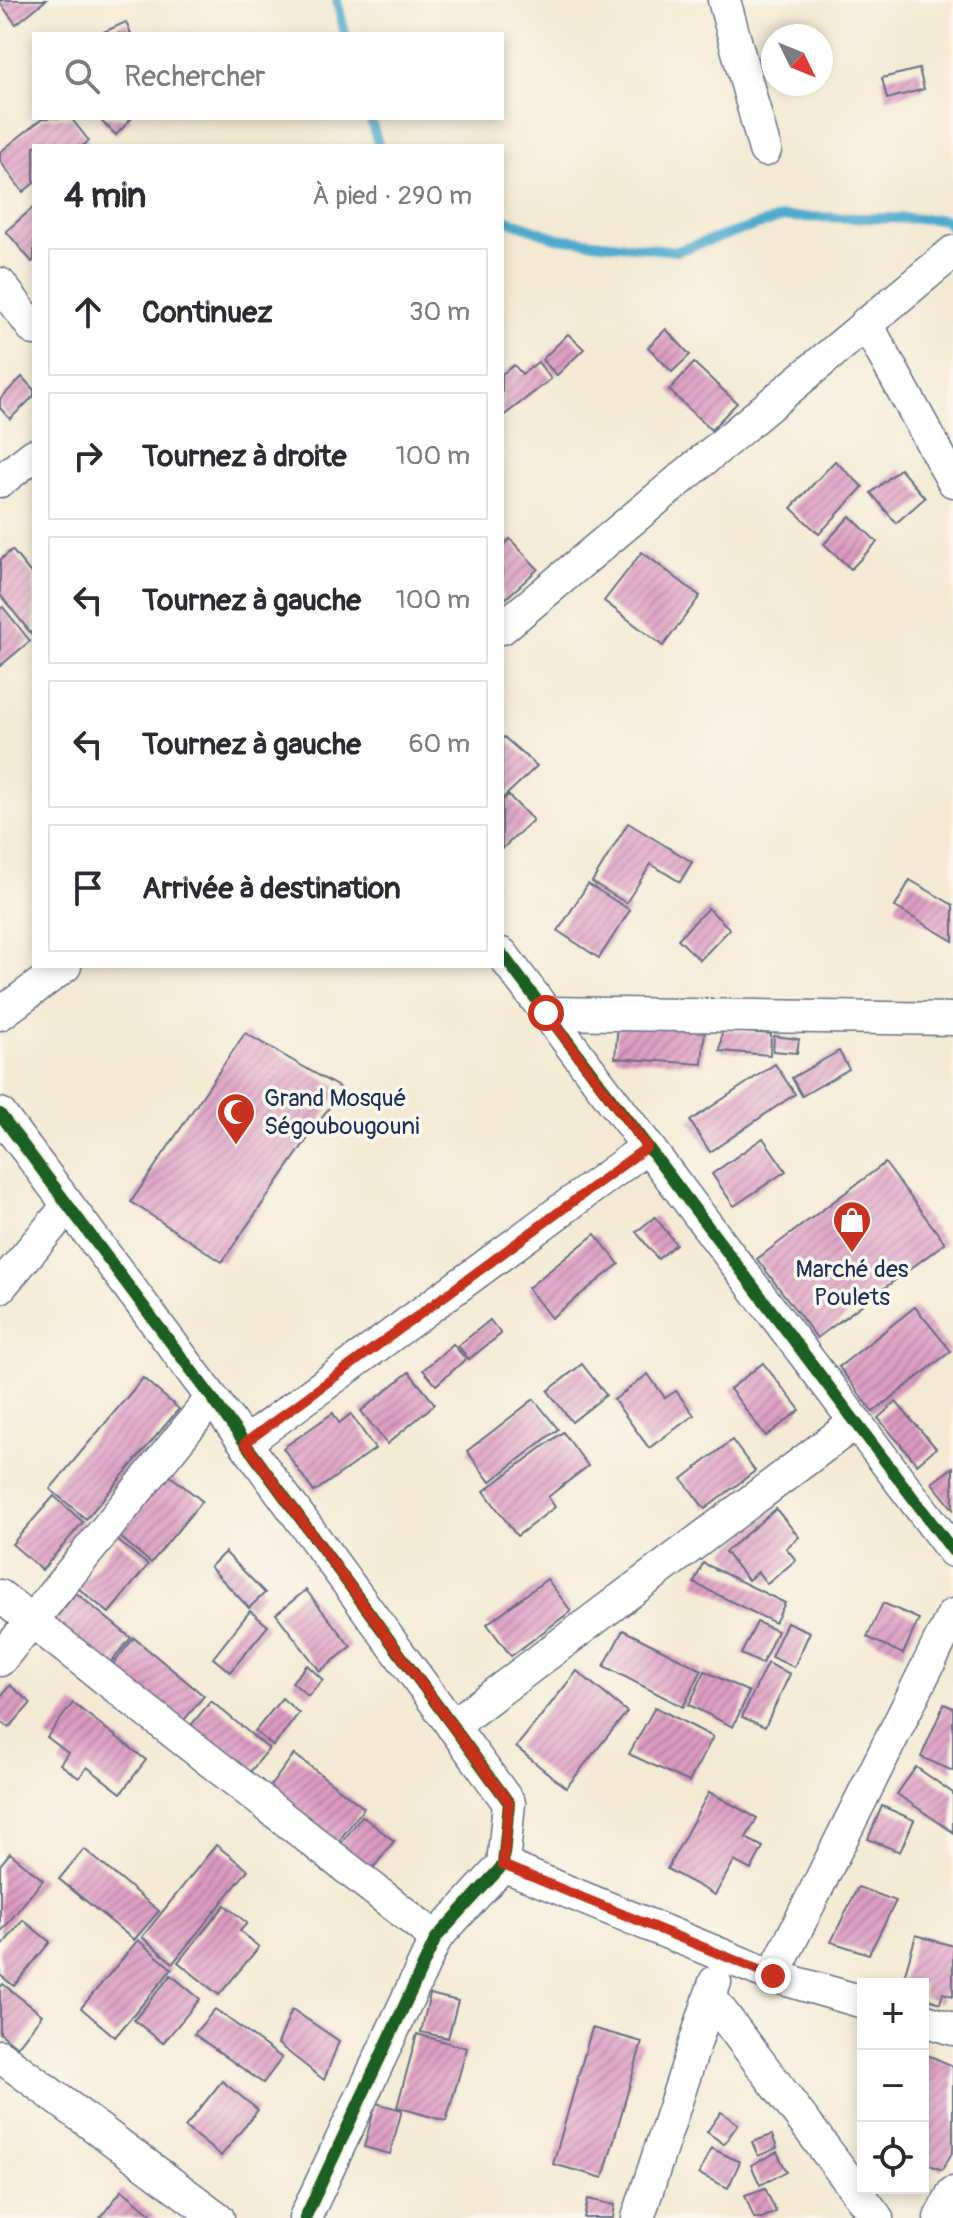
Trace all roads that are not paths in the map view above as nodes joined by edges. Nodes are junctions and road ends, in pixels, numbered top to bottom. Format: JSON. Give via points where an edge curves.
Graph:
{"nodes":[{"id":1,"x":724,"y":0,"type":"edge"},
{"id":2,"x":765,"y":150,"type":"dead end"},
{"id":3,"x":953,"y":252,"type":"edge"},
{"id":4,"x":0,"y":284,"type":"edge"},
{"id":5,"x":866,"y":323,"type":"junction"},
{"id":6,"x":32,"y":326,"type":"edge"},
{"id":7,"x":32,"y":457,"type":"edge"},
{"id":8,"x":0,"y":481,"type":"edge"},
{"id":9,"x":953,"y":481,"type":"edge"},
{"id":10,"x":504,"y":626,"type":"edge"},
{"id":11,"x":504,"y":957,"type":"edge"},
{"id":12,"x":62,"y":968,"type":"edge"},
{"id":13,"x":546,"y":1013,"type":"junction"},
{"id":14,"x":0,"y":1014,"type":"edge"},
{"id":15,"x":953,"y":1019,"type":"edge"},
{"id":16,"x":0,"y":1114,"type":"edge"},
{"id":17,"x":647,"y":1147,"type":"junction"},
{"id":18,"x":68,"y":1206,"type":"junction"},
{"id":19,"x":0,"y":1287,"type":"edge"},
{"id":20,"x":212,"y":1398,"type":"junction"},
{"id":21,"x":856,"y":1422,"type":"junction"},
{"id":22,"x":245,"y":1443,"type":"junction"},
{"id":23,"x":953,"y":1551,"type":"edge"},
{"id":24,"x":0,"y":1596,"type":"edge"},
{"id":25,"x":953,"y":1615,"type":"edge"},
{"id":26,"x":32,"y":1621,"type":"junction"},
{"id":27,"x":0,"y":1660,"type":"edge"},
{"id":28,"x":452,"y":1726,"type":"junction"},
{"id":29,"x":503,"y":1865,"type":"junction"},
{"id":30,"x":436,"y":1938,"type":"junction"},
{"id":31,"x":724,"y":1957,"type":"junction"},
{"id":32,"x":773,"y":1976,"type":"junction"},
{"id":33,"x":710,"y":1997,"type":"junction"},
{"id":34,"x":857,"y":2000,"type":"edge"},
{"id":35,"x":929,"y":2022,"type":"edge"},
{"id":36,"x":953,"y":2029,"type":"edge"},
{"id":37,"x":0,"y":2056,"type":"edge"},
{"id":38,"x":953,"y":2193,"type":"edge"},
{"id":39,"x":218,"y":2218,"type":"edge"},
{"id":40,"x":305,"y":2218,"type":"edge"},
{"id":41,"x":638,"y":2218,"type":"edge"},
{"id":42,"x":877,"y":2218,"type":"edge"},
{"id":43,"x":940,"y":2218,"type":"edge"}],
"edges":[{"from":1,"to":2,"type":"street"},
{"from":3,"to":5,"type":"street"},
{"from":4,"to":6,"type":"street"},
{"from":5,"to":9,"type":"street"},
{"from":5,"to":10,"type":"street"},
{"from":7,"to":8,"type":"street"},
{"from":11,"to":13,"type":"street"},
{"from":12,"to":14,"type":"street"},
{"from":13,"to":15,"type":"street"},
{"from":13,"to":17,"type":"street"},
{"from":16,"to":18,"type":"street"},
{"from":17,"to":21,"type":"street"},
{"from":17,"to":22,"type":"street"},
{"from":18,"to":19,"type":"street"},
{"from":18,"to":20,"type":"street"},
{"from":20,"to":22,"type":"street"},
{"from":20,"to":26,"type":"street"},
{"from":21,"to":23,"type":"street"},
{"from":21,"to":28,"type":"street"},
{"from":22,"to":28,"type":"street"},
{"from":24,"to":26,"type":"street"},
{"from":25,"to":32,"type":"street"},
{"from":26,"to":27,"type":"street"},
{"from":26,"to":30,"type":"street"},
{"from":28,"to":29,"type":"street","via":[[509,1803]]},
{"from":29,"to":30,"type":"street"},
{"from":29,"to":31,"type":"street"},
{"from":30,"to":40,"type":"street"},
{"from":31,"to":32,"type":"street"},
{"from":31,"to":33,"type":"street"},
{"from":32,"to":34,"type":"street"},
{"from":33,"to":41,"type":"street"},
{"from":33,"to":42,"type":"street"},
{"from":35,"to":36,"type":"street"},
{"from":37,"to":39,"type":"street"},
{"from":38,"to":43,"type":"street"}]}
